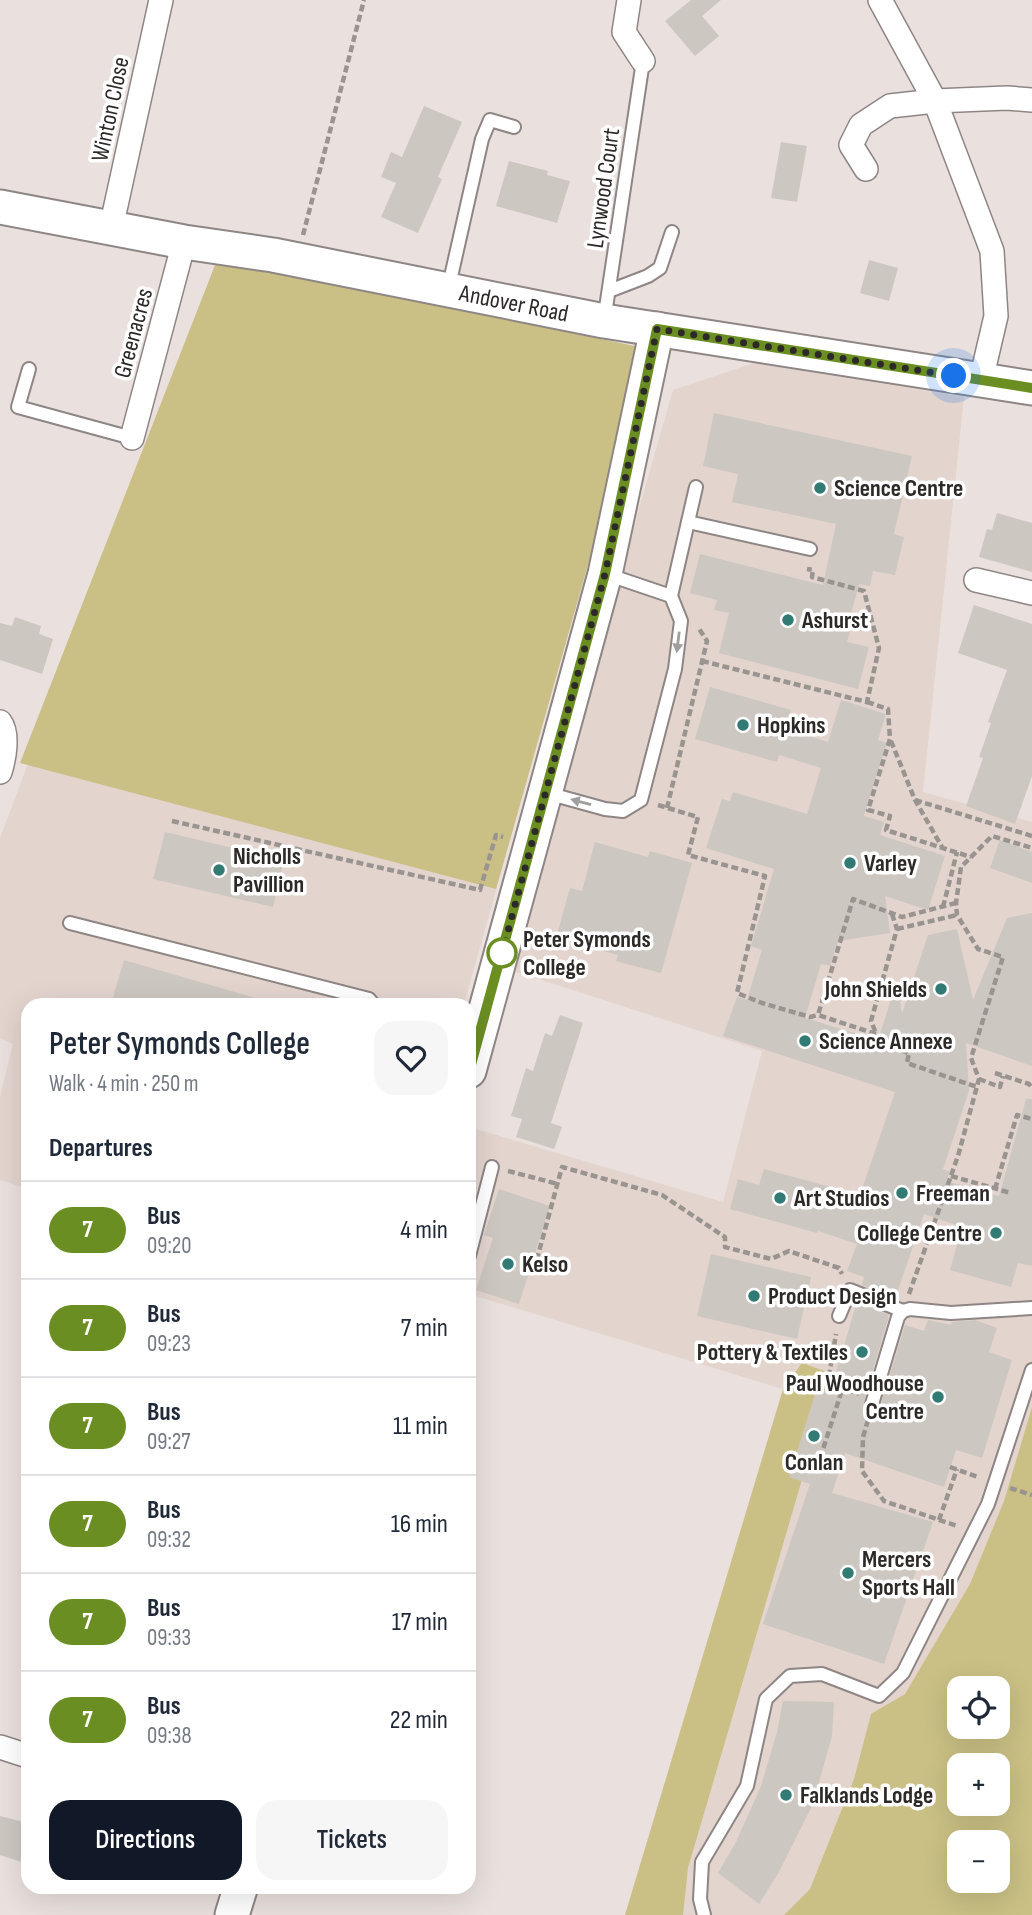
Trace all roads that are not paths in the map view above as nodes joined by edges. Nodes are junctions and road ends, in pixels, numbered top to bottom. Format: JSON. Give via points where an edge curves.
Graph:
{"nodes":[{"id":1,"x":161,"y":0,"type":"edge"},
{"id":2,"x":629,"y":0,"type":"edge"},
{"id":3,"x":880,"y":0,"type":"edge"},
{"id":4,"x":643,"y":61,"type":"joint"},
{"id":5,"x":935,"y":100,"type":"junction"},
{"id":6,"x":1032,"y":100,"type":"edge"},
{"id":7,"x":514,"y":127,"type":"dead end"},
{"id":8,"x":866,"y":169,"type":"dead end"},
{"id":9,"x":0,"y":207,"type":"edge"},
{"id":10,"x":111,"y":228,"type":"junction"},
{"id":11,"x":672,"y":232,"type":"dead end"},
{"id":12,"x":184,"y":242,"type":"junction"},
{"id":13,"x":448,"y":290,"type":"junction"},
{"id":14,"x":607,"y":306,"type":"junction"},
{"id":15,"x":657,"y":329,"type":"junction"},
{"id":16,"x":29,"y":369,"type":"dead end"},
{"id":17,"x":981,"y":380,"type":"junction"},
{"id":18,"x":1032,"y":388,"type":"edge"},
{"id":19,"x":132,"y":438,"type":"joint"},
{"id":20,"x":696,"y":486,"type":"dead end"},
{"id":21,"x":688,"y":522,"type":"junction"},
{"id":22,"x":810,"y":549,"type":"dead end"},
{"id":23,"x":605,"y":574,"type":"junction"},
{"id":24,"x":976,"y":580,"type":"dead end"},
{"id":25,"x":1032,"y":593,"type":"edge"},
{"id":26,"x":671,"y":596,"type":"junction"},
{"id":27,"x":0,"y":722,"type":"edge"},
{"id":28,"x":0,"y":772,"type":"edge"},
{"id":29,"x":547,"y":793,"type":"junction"},
{"id":30,"x":70,"y":923,"type":"dead end"},
{"id":31,"x":365,"y":998,"type":"edge"},
{"id":32,"x":476,"y":1046,"type":"edge"},
{"id":33,"x":492,"y":1167,"type":"road end"},
{"id":34,"x":476,"y":1195,"type":"edge"},
{"id":35,"x":484,"y":1197,"type":"junction"},
{"id":36,"x":476,"y":1228,"type":"edge"},
{"id":37,"x":1032,"y":1310,"type":"edge"},
{"id":38,"x":902,"y":1311,"type":"junction"},
{"id":39,"x":839,"y":1316,"type":"road end"},
{"id":40,"x":1032,"y":1370,"type":"edge"},
{"id":41,"x":872,"y":1404,"type":"dead end"},
{"id":42,"x":0,"y":1748,"type":"edge"},
{"id":43,"x":21,"y":1754,"type":"edge"},
{"id":44,"x":238,"y":1894,"type":"edge"},
{"id":45,"x":232,"y":1915,"type":"edge"},
{"id":46,"x":704,"y":1915,"type":"edge"}],
"edges":[{"from":1,"to":10,"type":"street","name":"Winton Close"},
{"from":2,"to":4,"type":"street","via":[[624,32]]},
{"from":3,"to":5,"type":"street"},
{"from":4,"to":14,"type":"lane","name":"Lynwood Court"},
{"from":5,"to":6,"type":"street"},
{"from":5,"to":8,"type":"street","via":[[890,106],[861,125],[851,145]]},
{"from":5,"to":17,"type":"street","via":[[992,251],[996,316]]},
{"from":7,"to":13,"type":"lane","via":[[490,120],[482,139]]},
{"from":9,"to":10,"type":"main road","name":"Andover Road"},
{"from":10,"to":12,"type":"main road","name":"Andover Road"},
{"from":11,"to":14,"type":"lane","via":[[660,268]]},
{"from":12,"to":13,"type":"main road","name":"Andover Road"},
{"from":12,"to":19,"type":"street","name":"Greenacres"},
{"from":13,"to":14,"type":"main road","name":"Andover Road"},
{"from":14,"to":15,"type":"main road","name":"Andover Road"},
{"from":15,"to":17,"type":"main road","name":"Andover Road"},
{"from":15,"to":23,"type":"main road"},
{"from":16,"to":19,"type":"lane","via":[[18,407]]},
{"from":17,"to":18,"type":"main road","name":"Andover Road"},
{"from":20,"to":21,"type":"lane"},
{"from":21,"to":22,"type":"lane"},
{"from":21,"to":26,"type":"lane"},
{"from":23,"to":26,"type":"lane"},
{"from":23,"to":29,"type":"main road"},
{"from":24,"to":25,"type":"street"},
{"from":26,"to":29,"type":"lane","one_way":true,"via":[[681,621],[675,669],[641,800],[623,811]]},
{"from":27,"to":28,"type":"street","via":[[4,760]]},
{"from":29,"to":32,"type":"main road"},
{"from":30,"to":31,"type":"lane"},
{"from":33,"to":35,"type":"lane"},
{"from":34,"to":35,"type":"lane"},
{"from":35,"to":36,"type":"lane"},
{"from":37,"to":38,"type":"lane"},
{"from":38,"to":39,"type":"lane","via":[[850,1290]]},
{"from":38,"to":41,"type":"lane"},
{"from":40,"to":46,"type":"lane","via":[[988,1504],[903,1673],[879,1696],[821,1674],[790,1676],[766,1699],[747,1786],[702,1862]]},
{"from":42,"to":43,"type":"street"},
{"from":44,"to":45,"type":"main road"}]}
